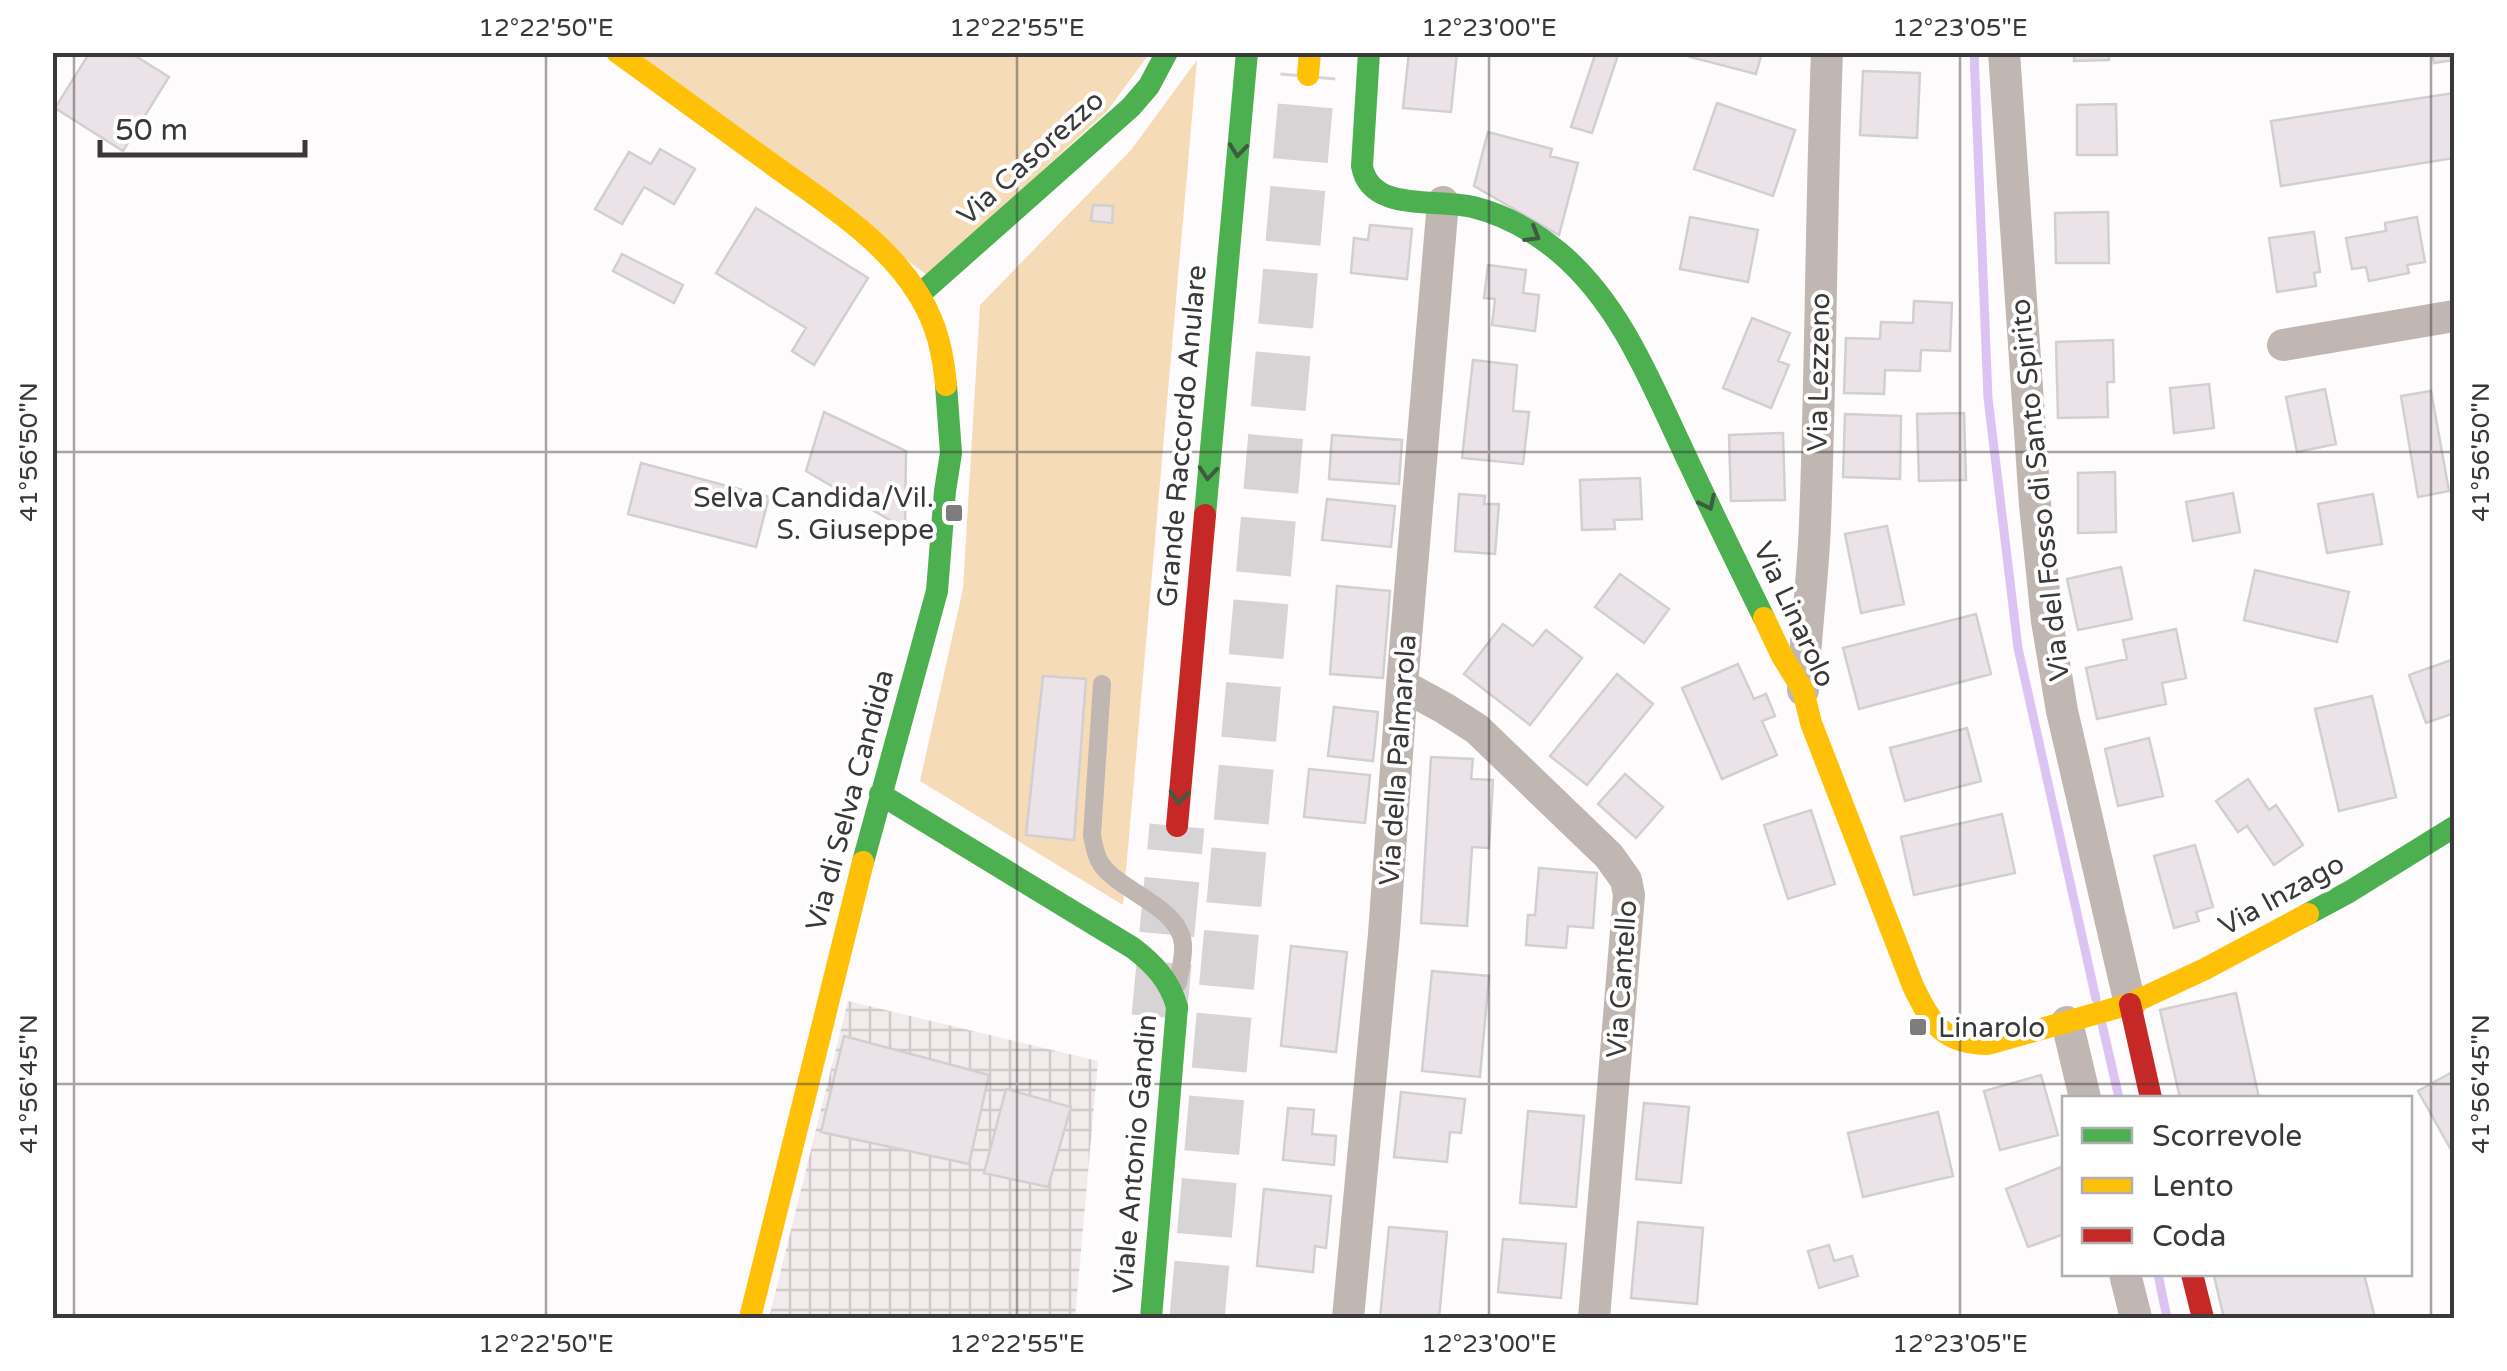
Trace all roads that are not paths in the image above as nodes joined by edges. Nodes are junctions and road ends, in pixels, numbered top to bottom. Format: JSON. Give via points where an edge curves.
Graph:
{"nodes":[{"id":1,"x":617,"y":52,"type":"edge"},
{"id":2,"x":1167,"y":52,"type":"edge"},
{"id":3,"x":1248,"y":52,"type":"edge"},
{"id":4,"x":1369,"y":52,"type":"edge"},
{"id":5,"x":1827,"y":52,"type":"edge"},
{"id":6,"x":2004,"y":52,"type":"edge"},
{"id":7,"x":1443,"y":202,"type":"junction"},
{"id":8,"x":918,"y":295,"type":"junction"},
{"id":9,"x":2454,"y":316,"type":"edge"},
{"id":10,"x":2283,"y":345,"type":"dead end"},
{"id":11,"x":1102,"y":684,"type":"dead end"},
{"id":12,"x":1402,"y":685,"type":"junction"},
{"id":13,"x":1803,"y":690,"type":"junction"},
{"id":14,"x":880,"y":794,"type":"junction"},
{"id":15,"x":1176,"y":826,"type":"tunnel mouth"},
{"id":16,"x":2454,"y":826,"type":"edge"},
{"id":17,"x":1176,"y":999,"type":"junction"},
{"id":18,"x":2130,"y":1004,"type":"junction"},
{"id":19,"x":2067,"y":1022,"type":"junction"},
{"id":20,"x":2085,"y":1096,"type":"edge"},
{"id":21,"x":2152,"y":1096,"type":"edge"},
{"id":22,"x":2126,"y":1276,"type":"edge"},
{"id":23,"x":2192,"y":1276,"type":"edge"},
{"id":24,"x":750,"y":1318,"type":"edge"},
{"id":25,"x":1151,"y":1318,"type":"edge"},
{"id":26,"x":1348,"y":1318,"type":"edge"},
{"id":27,"x":1594,"y":1318,"type":"edge"},
{"id":28,"x":2136,"y":1318,"type":"edge"},
{"id":29,"x":2203,"y":1318,"type":"edge"}],
"edges":[{"from":1,"to":8,"type":"main road","name":"Via di Selva Candida","via":[[853,223]]},
{"from":2,"to":8,"type":"main road","name":"Via Casorezzo","via":[[1132,107]]},
{"from":3,"to":15,"type":"main road","name":"Grande Raccordo Anulare","one_way":true},
{"from":4,"to":7,"type":"main road","name":"Via Linarolo","via":[[1362,166],[1368,185],[1392,198]]},
{"from":5,"to":13,"type":"street","name":"Via Lezzeno","via":[[1815,530]]},
{"from":6,"to":18,"type":"street","name":"Via del Fosso di Santo Spirito","via":[[2048,621],[2062,711]]},
{"from":7,"to":12,"type":"street","name":"Via della Palmarola"},
{"from":7,"to":13,"type":"main road","name":"Via Linarolo","one_way":true,"via":[[1517,225],[1560,252],[1590,282],[1650,381]]},
{"from":8,"to":14,"type":"main road","name":"Via di Selva Candida","via":[[944,361],[951,453],[937,591]]},
{"from":9,"to":10,"type":"street"},
{"from":11,"to":17,"type":"lane","via":[[1095,854],[1180,935]]},
{"from":12,"to":26,"type":"street","name":"Via della Palmarola"},
{"from":12,"to":27,"type":"street","name":"Via Cantello","via":[[1476,730],[1599,845],[1626,880]]},
{"from":13,"to":19,"type":"main road","name":"Via Linarolo","via":[[1914,986],[1937,1028],[1952,1040],[1977,1045]]},
{"from":14,"to":17,"type":"main road","name":"Viale Antonio Gandin","via":[[1133,948]]},
{"from":14,"to":24,"type":"main road","name":"Via di Selva Candida"},
{"from":16,"to":18,"type":"main road","name":"Via Inzago","via":[[2303,918]]},
{"from":17,"to":25,"type":"main road","name":"Viale Antonio Gandin"},
{"from":18,"to":19,"type":"main road","name":"Via Linarolo"},
{"from":18,"to":21,"type":"main road","name":"Via del Fosso di Santo Spirito"},
{"from":19,"to":20,"type":"street"},
{"from":22,"to":28,"type":"street"},
{"from":23,"to":29,"type":"main road"}]}
